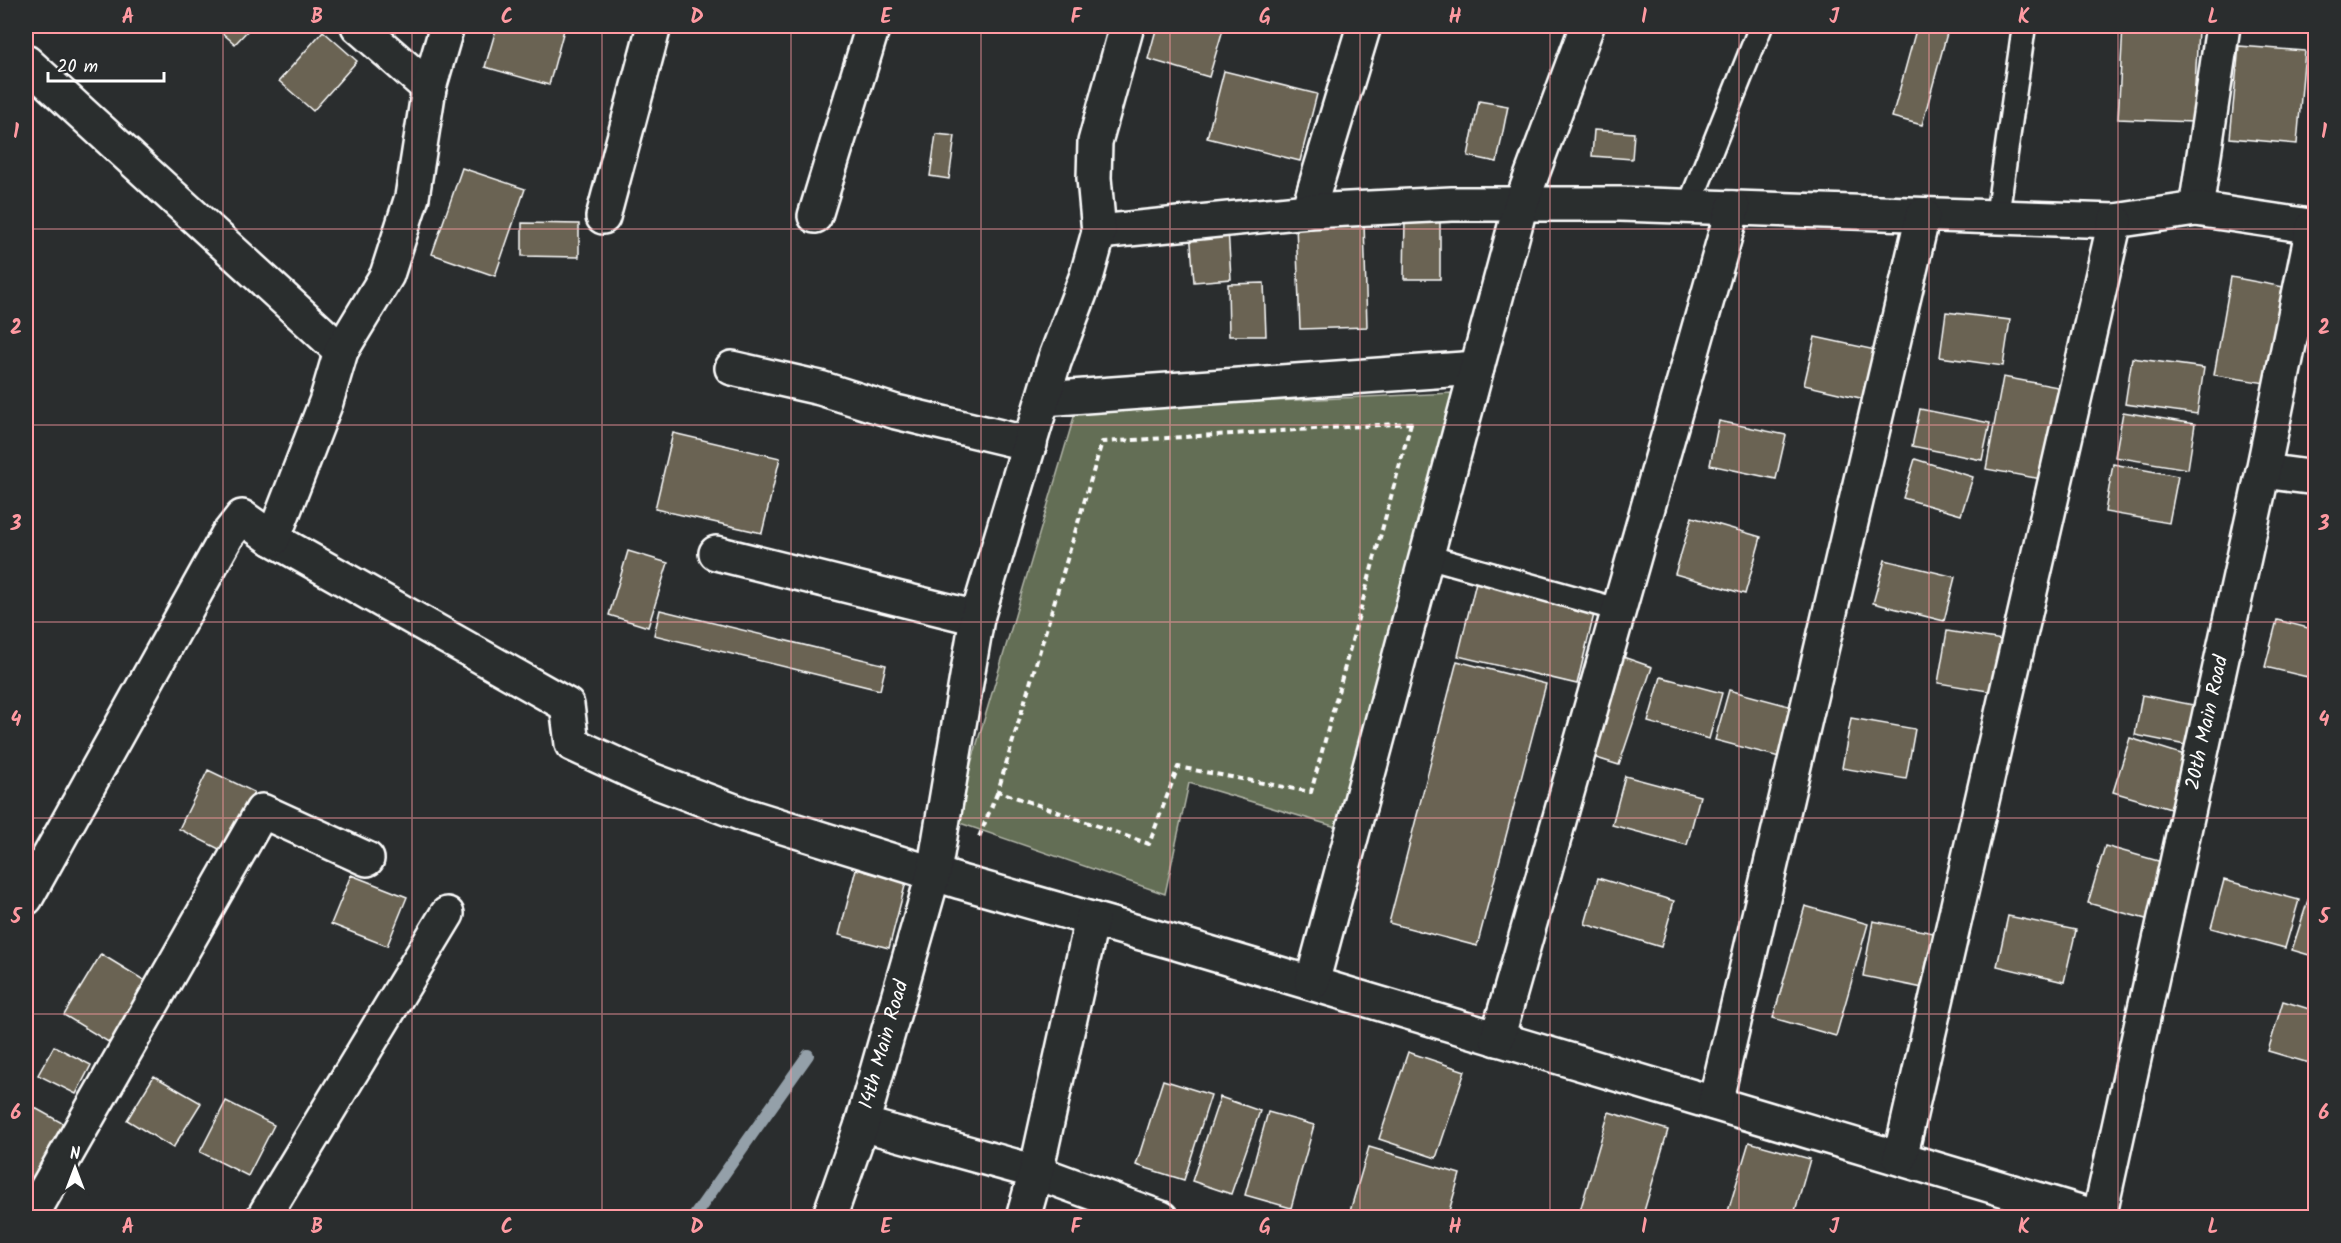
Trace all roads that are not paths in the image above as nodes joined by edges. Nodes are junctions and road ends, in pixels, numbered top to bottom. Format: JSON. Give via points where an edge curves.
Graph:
{"nodes":[{"id":1,"x":358,"y":26,"type":"edge"},
{"id":2,"x":447,"y":26,"type":"edge"},
{"id":3,"x":654,"y":26,"type":"edge"},
{"id":4,"x":873,"y":26,"type":"edge"},
{"id":5,"x":1127,"y":26,"type":"edge"},
{"id":6,"x":1364,"y":26,"type":"edge"},
{"id":7,"x":1587,"y":26,"type":"edge"},
{"id":8,"x":1761,"y":26,"type":"edge"},
{"id":9,"x":2024,"y":26,"type":"edge"},
{"id":10,"x":2223,"y":26,"type":"edge"},
{"id":11,"x":26,"y":62,"type":"edge"},
{"id":12,"x":429,"y":88,"type":"junction"},
{"id":13,"x":1521,"y":204,"type":"junction"},
{"id":14,"x":1689,"y":206,"type":"junction"},
{"id":15,"x":1733,"y":208,"type":"junction"},
{"id":16,"x":2196,"y":209,"type":"junction"},
{"id":17,"x":1308,"y":211,"type":"junction"},
{"id":18,"x":1923,"y":214,"type":"junction"},
{"id":19,"x":815,"y":216,"type":"dead end"},
{"id":20,"x":603,"y":217,"type":"dead end"},
{"id":21,"x":1996,"y":217,"type":"junction"},
{"id":22,"x":2115,"y":221,"type":"junction"},
{"id":23,"x":2314,"y":227,"type":"edge"},
{"id":24,"x":1099,"y":232,"type":"junction"},
{"id":25,"x":341,"y":351,"type":"junction"},
{"id":26,"x":732,"y":368,"type":"dead end"},
{"id":27,"x":1477,"y":368,"type":"junction"},
{"id":28,"x":1043,"y":399,"type":"junction"},
{"id":29,"x":1029,"y":444,"type":"junction"},
{"id":30,"x":2263,"y":471,"type":"junction"},
{"id":31,"x":2316,"y":478,"type":"edge"},
{"id":32,"x":273,"y":538,"type":"junction"},
{"id":33,"x":716,"y":553,"type":"dead end"},
{"id":34,"x":1426,"y":556,"type":"junction"},
{"id":35,"x":1618,"y":610,"type":"junction"},
{"id":36,"x":977,"y":618,"type":"junction"},
{"id":37,"x":367,"y":859,"type":"dead end"},
{"id":38,"x":934,"y":872,"type":"junction"},
{"id":39,"x":26,"y":898,"type":"edge"},
{"id":40,"x":447,"y":914,"type":"dead end"},
{"id":41,"x":1092,"y":920,"type":"junction"},
{"id":42,"x":1312,"y":983,"type":"junction"},
{"id":43,"x":1497,"y":1038,"type":"junction"},
{"id":44,"x":1715,"y":1103,"type":"junction"},
{"id":45,"x":862,"y":1124,"type":"junction"},
{"id":46,"x":1900,"y":1158,"type":"junction"},
{"id":47,"x":1036,"y":1172,"type":"junction"},
{"id":48,"x":2099,"y":1217,"type":"edge"},
{"id":49,"x":30,"y":1218,"type":"edge"},
{"id":50,"x":263,"y":1218,"type":"edge"},
{"id":51,"x":829,"y":1218,"type":"edge"},
{"id":52,"x":1023,"y":1218,"type":"edge"},
{"id":53,"x":1161,"y":1218,"type":"edge"}],
"edges":[{"from":1,"to":12,"type":"street"},
{"from":2,"to":12,"type":"street"},
{"from":3,"to":20,"type":"street"},
{"from":4,"to":19,"type":"street"},
{"from":5,"to":24,"type":"street","via":[[1095,142]]},
{"from":6,"to":17,"type":"street"},
{"from":7,"to":13,"type":"street"},
{"from":8,"to":14,"type":"lane"},
{"from":9,"to":21,"type":"lane"},
{"from":10,"to":16,"type":"street"},
{"from":11,"to":25,"type":"street"},
{"from":12,"to":25,"type":"street","via":[[412,197],[387,275]]},
{"from":13,"to":14,"type":"street"},
{"from":13,"to":17,"type":"street"},
{"from":13,"to":27,"type":"street"},
{"from":14,"to":15,"type":"street"},
{"from":15,"to":18,"type":"street"},
{"from":15,"to":35,"type":"street"},
{"from":16,"to":22,"type":"street"},
{"from":16,"to":23,"type":"street"},
{"from":17,"to":24,"type":"street"},
{"from":18,"to":21,"type":"street"},
{"from":18,"to":44,"type":"street"},
{"from":21,"to":22,"type":"street"},
{"from":22,"to":46,"type":"street"},
{"from":23,"to":30,"type":"street","name":"20th Main Road"},
{"from":24,"to":28,"type":"street","name":"14th Main Road"},
{"from":25,"to":32,"type":"street","via":[[326,402]]},
{"from":26,"to":29,"type":"street"},
{"from":27,"to":28,"type":"street"},
{"from":27,"to":34,"type":"street"},
{"from":28,"to":29,"type":"street","name":"14th Main Road"},
{"from":29,"to":36,"type":"street","name":"14th Main Road"},
{"from":30,"to":31,"type":"street"},
{"from":30,"to":48,"type":"street","name":"20th Main Road"},
{"from":32,"to":38,"type":"street","via":[[567,705],[572,744],[646,778],[745,815]]},
{"from":32,"to":39,"type":"street","via":[[242,517],[227,536]]},
{"from":33,"to":36,"type":"street"},
{"from":34,"to":35,"type":"lane"},
{"from":34,"to":42,"type":"street"},
{"from":35,"to":43,"type":"street"},
{"from":36,"to":38,"type":"street","name":"14th Main Road"},
{"from":37,"to":49,"type":"street","via":[[262,811]]},
{"from":38,"to":41,"type":"street"},
{"from":38,"to":45,"type":"street","name":"14th Main Road"},
{"from":40,"to":50,"type":"street"},
{"from":41,"to":42,"type":"street"},
{"from":41,"to":47,"type":"street"},
{"from":42,"to":43,"type":"street"},
{"from":43,"to":44,"type":"street"},
{"from":44,"to":46,"type":"street"},
{"from":45,"to":47,"type":"street"},
{"from":45,"to":51,"type":"street","name":"14th Main Road"},
{"from":46,"to":48,"type":"street"},
{"from":47,"to":52,"type":"street"},
{"from":47,"to":53,"type":"street"}]}
